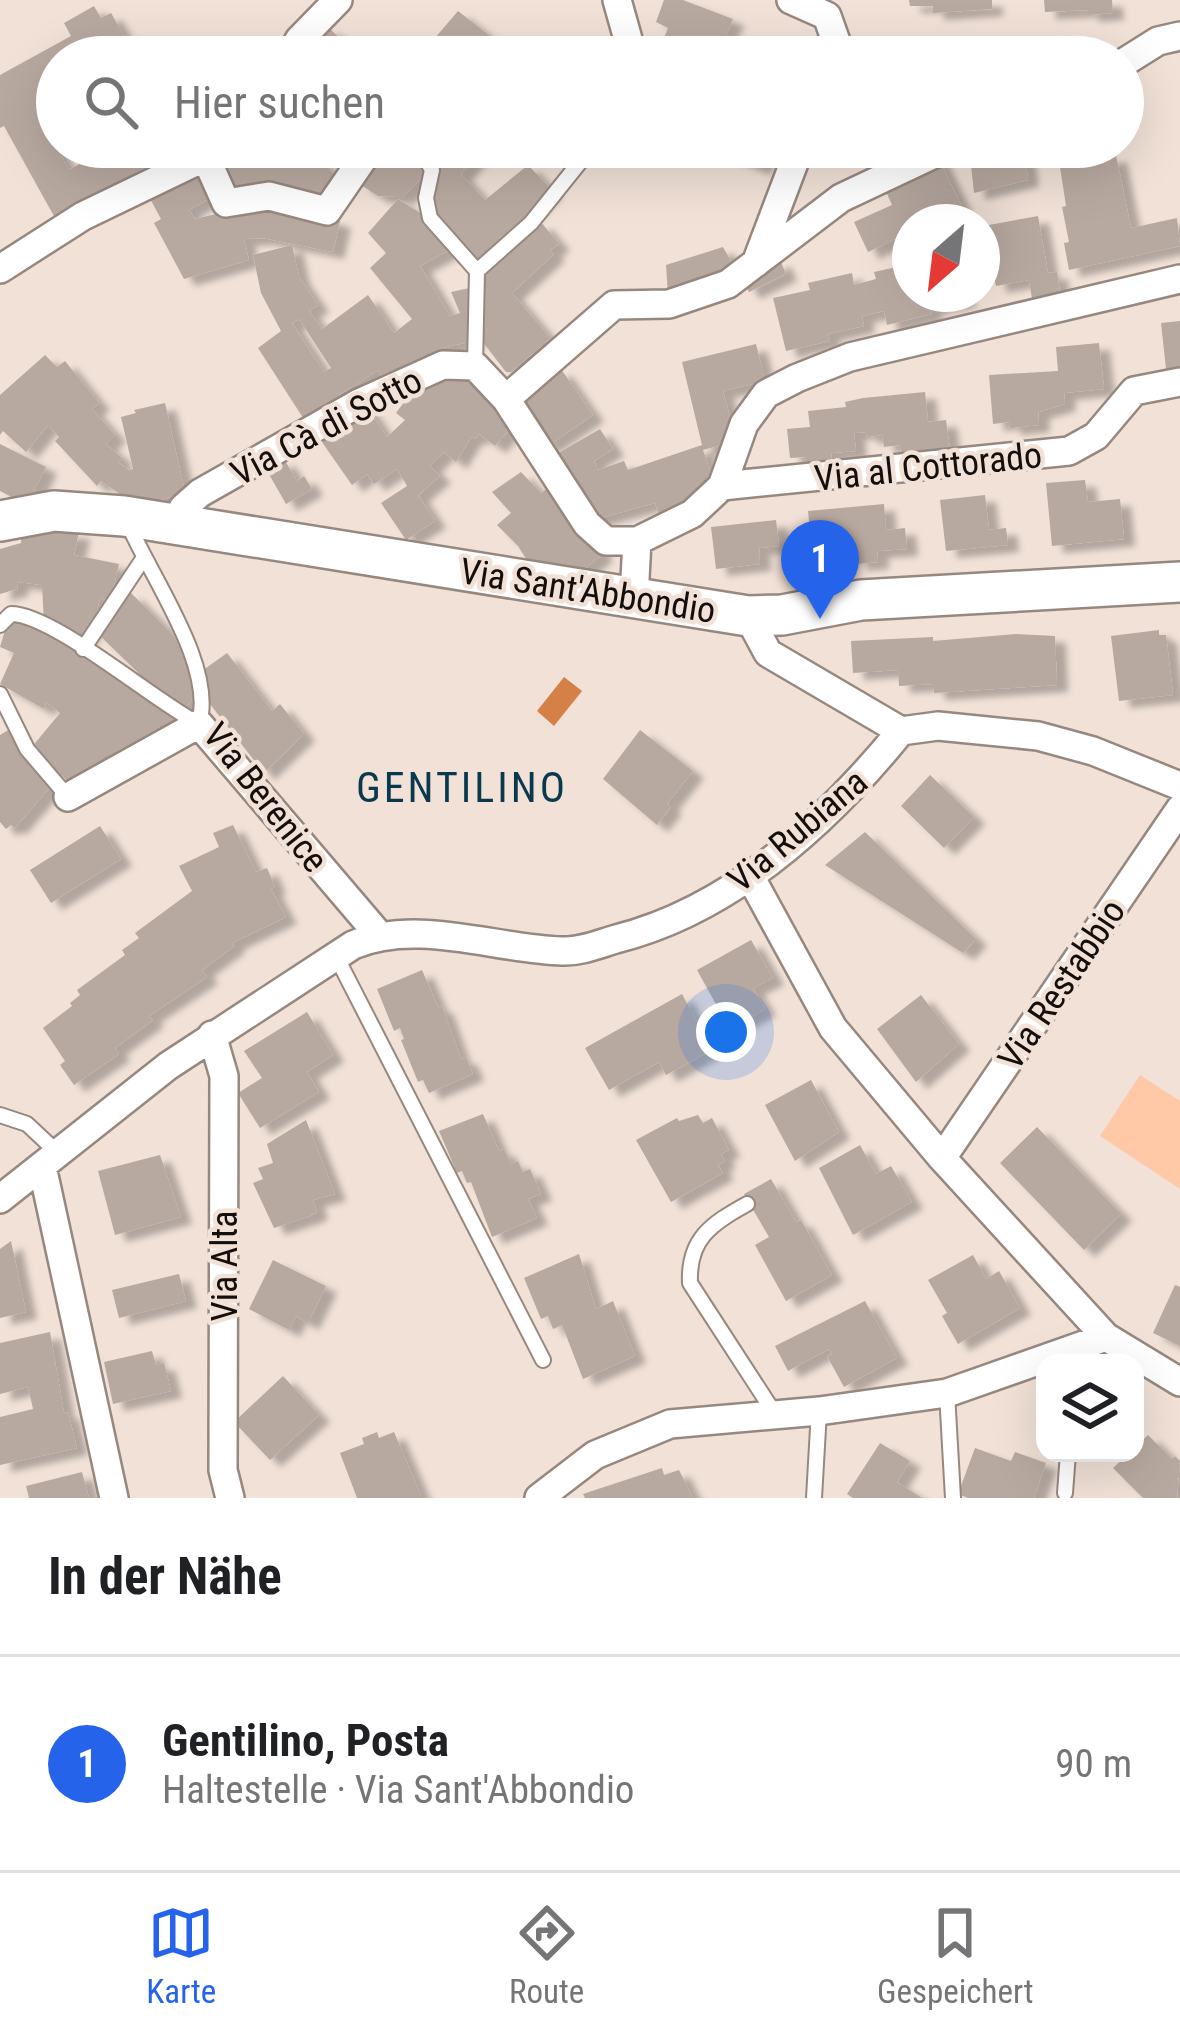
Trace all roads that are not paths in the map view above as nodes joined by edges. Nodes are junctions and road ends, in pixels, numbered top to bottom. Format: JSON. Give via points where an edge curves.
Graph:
{"nodes":[{"id":1,"x":338,"y":0,"type":"edge"},
{"id":2,"x":617,"y":0,"type":"edge"},
{"id":3,"x":790,"y":0,"type":"edge"},
{"id":4,"x":303,"y":36,"type":"edge"},
{"id":5,"x":626,"y":36,"type":"edge"},
{"id":6,"x":834,"y":36,"type":"edge"},
{"id":7,"x":1180,"y":36,"type":"edge"},
{"id":8,"x":1144,"y":50,"type":"edge"},
{"id":9,"x":183,"y":168,"type":"edge"},
{"id":10,"x":219,"y":168,"type":"edge"},
{"id":11,"x":357,"y":168,"type":"edge"},
{"id":12,"x":431,"y":168,"type":"edge"},
{"id":13,"x":575,"y":168,"type":"edge"},
{"id":14,"x":792,"y":168,"type":"edge"},
{"id":15,"x":905,"y":168,"type":"edge"},
{"id":16,"x":755,"y":266,"type":"junction"},
{"id":17,"x":0,"y":268,"type":"edge"},
{"id":18,"x":477,"y":271,"type":"junction"},
{"id":19,"x":1180,"y":279,"type":"edge"},
{"id":20,"x":476,"y":366,"type":"junction"},
{"id":21,"x":1180,"y":382,"type":"edge"},
{"id":22,"x":506,"y":399,"type":"junction"},
{"id":23,"x":722,"y":486,"type":"junction"},
{"id":24,"x":124,"y":516,"type":"junction"},
{"id":25,"x":0,"y":521,"type":"edge"},
{"id":26,"x":179,"y":524,"type":"junction"},
{"id":27,"x":637,"y":541,"type":"junction"},
{"id":28,"x":143,"y":559,"type":"junction"},
{"id":29,"x":1180,"y":582,"type":"edge"},
{"id":30,"x":634,"y":597,"type":"junction"},
{"id":31,"x":748,"y":616,"type":"junction"},
{"id":32,"x":0,"y":625,"type":"edge"},
{"id":33,"x":83,"y":649,"type":"junction"},
{"id":34,"x":0,"y":694,"type":"edge"},
{"id":35,"x":199,"y":724,"type":"junction"},
{"id":36,"x":902,"y":731,"type":"junction"},
{"id":37,"x":1180,"y":786,"type":"edge"},
{"id":38,"x":68,"y":797,"type":"joint"},
{"id":39,"x":1180,"y":809,"type":"edge"},
{"id":40,"x":751,"y":878,"type":"junction"},
{"id":41,"x":379,"y":934,"type":"junction"},
{"id":42,"x":336,"y":956,"type":"junction"},
{"id":43,"x":212,"y":1035,"type":"junction"},
{"id":44,"x":0,"y":1115,"type":"edge"},
{"id":45,"x":942,"y":1158,"type":"junction"},
{"id":46,"x":51,"y":1160,"type":"junction"},
{"id":47,"x":0,"y":1199,"type":"edge"},
{"id":48,"x":747,"y":1204,"type":"dead end"},
{"id":49,"x":1106,"y":1337,"type":"junction"},
{"id":50,"x":1074,"y":1354,"type":"edge"},
{"id":51,"x":543,"y":1360,"type":"dead end"},
{"id":52,"x":1036,"y":1366,"type":"edge"},
{"id":53,"x":1180,"y":1382,"type":"edge"},
{"id":54,"x":947,"y":1393,"type":"junction"},
{"id":55,"x":819,"y":1411,"type":"junction"},
{"id":56,"x":775,"y":1414,"type":"junction"},
{"id":57,"x":1067,"y":1462,"type":"edge"},
{"id":58,"x":1065,"y":1493,"type":"dead end"},
{"id":59,"x":114,"y":1498,"type":"edge"},
{"id":60,"x":230,"y":1498,"type":"edge"},
{"id":61,"x":538,"y":1498,"type":"edge"},
{"id":62,"x":814,"y":1498,"type":"edge"},
{"id":63,"x":953,"y":1498,"type":"edge"}],
"edges":[{"from":1,"to":4,"type":"street"},
{"from":2,"to":5,"type":"street"},
{"from":3,"to":6,"type":"street","via":[[827,16]]},
{"from":7,"to":8,"type":"street"},
{"from":9,"to":17,"type":"street"},
{"from":10,"to":11,"type":"street","via":[[226,203],[269,196],[327,211]]},
{"from":12,"to":18,"type":"lane","via":[[430,218]]},
{"from":13,"to":18,"type":"lane"},
{"from":14,"to":16,"type":"street"},
{"from":15,"to":16,"type":"street","via":[[841,198]]},
{"from":16,"to":22,"type":"street","via":[[669,304],[614,305]]},
{"from":18,"to":20,"type":"lane"},
{"from":19,"to":23,"type":"street","via":[[850,357],[797,378],[766,394],[744,424]]},
{"from":20,"to":22,"type":"street"},
{"from":20,"to":26,"type":"street","name":"Via Cà di Sotto","via":[[443,365],[359,403],[200,493]]},
{"from":21,"to":23,"type":"street","name":"Via al Cottorado","via":[[1134,391],[1096,436],[1069,451]]},
{"from":22,"to":27,"type":"street","via":[[587,524],[606,541]]},
{"from":23,"to":27,"type":"street","via":[[692,514]]},
{"from":24,"to":25,"type":"street","name":"Via Sant'Abbondio","via":[[54,511]]},
{"from":24,"to":26,"type":"street","name":"Via Sant'Abbondio"},
{"from":24,"to":28,"type":"lane","name":"Via Berenice"},
{"from":26,"to":30,"type":"street","name":"Via Sant'Abbondio"},
{"from":27,"to":30,"type":"street"},
{"from":28,"to":33,"type":"lane"},
{"from":28,"to":35,"type":"lane","name":"Via Berenice","via":[[199,676]]},
{"from":29,"to":31,"type":"street","name":"Via Sant'Abbondio","via":[[861,600]]},
{"from":30,"to":31,"type":"street","name":"Via Sant'Abbondio"},
{"from":31,"to":36,"type":"street","via":[[768,653]]},
{"from":32,"to":33,"type":"lane","via":[[20,614]]},
{"from":33,"to":35,"type":"lane"},
{"from":34,"to":38,"type":"lane","via":[[27,749]]},
{"from":35,"to":38,"type":"street"},
{"from":35,"to":41,"type":"street","name":"Via Berenice"},
{"from":36,"to":37,"type":"street","via":[[938,726],[1038,736]]},
{"from":36,"to":40,"type":"street","name":"Via Rubiana"},
{"from":39,"to":45,"type":"street","name":"Via Restabbio"},
{"from":40,"to":41,"type":"street","name":"Via Rubiana","via":[[663,928],[568,952]]},
{"from":40,"to":45,"type":"street","via":[[832,1028]]},
{"from":41,"to":42,"type":"street"},
{"from":42,"to":43,"type":"street"},
{"from":42,"to":51,"type":"lane"},
{"from":43,"to":46,"type":"street"},
{"from":43,"to":60,"type":"street","name":"Via Alta","via":[[224,1076]]},
{"from":44,"to":46,"type":"lane","via":[[27,1124]]},
{"from":45,"to":49,"type":"street"},
{"from":46,"to":47,"type":"street"},
{"from":46,"to":59,"type":"street"},
{"from":48,"to":56,"type":"lane","via":[[712,1223],[689,1259],[690,1283]]},
{"from":49,"to":50,"type":"street"},
{"from":49,"to":53,"type":"street"},
{"from":52,"to":54,"type":"street"},
{"from":54,"to":55,"type":"street"},
{"from":54,"to":63,"type":"lane"},
{"from":55,"to":56,"type":"street"},
{"from":55,"to":62,"type":"lane"},
{"from":56,"to":61,"type":"street","via":[[670,1424],[595,1455]]},
{"from":57,"to":58,"type":"lane"}]}
